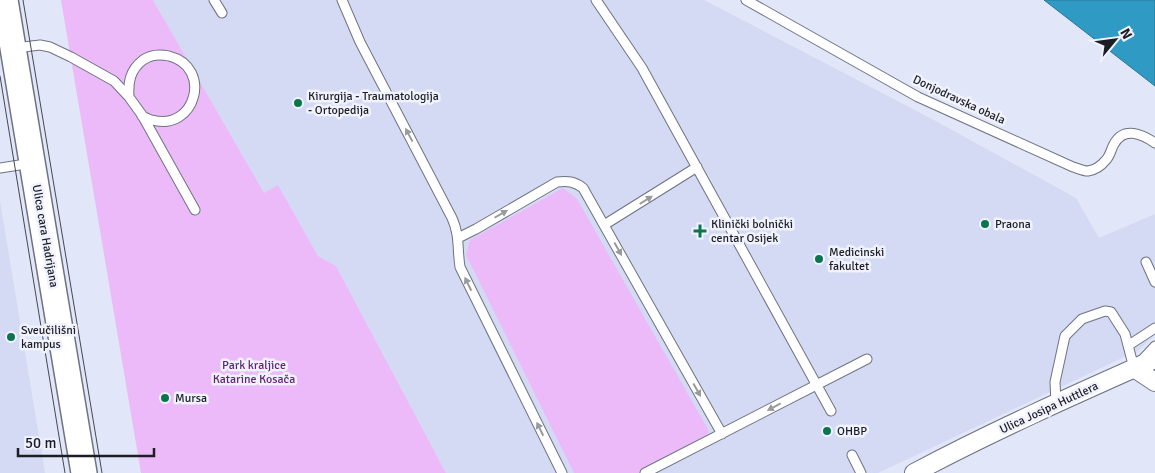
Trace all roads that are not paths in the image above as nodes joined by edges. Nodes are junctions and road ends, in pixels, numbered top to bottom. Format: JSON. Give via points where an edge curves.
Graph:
{"nodes":[{"id":1,"x":4,"y":0,"type":"edge"},
{"id":2,"x":214,"y":0,"type":"edge"},
{"id":3,"x":342,"y":0,"type":"edge"},
{"id":4,"x":596,"y":0,"type":"edge"},
{"id":5,"x":746,"y":0,"type":"edge"},
{"id":6,"x":222,"y":13,"type":"dead end"},
{"id":7,"x":13,"y":49,"type":"junction"},
{"id":8,"x":129,"y":97,"type":"junction"},
{"id":9,"x":142,"y":116,"type":"junction"},
{"id":10,"x":1155,"y":143,"type":"edge"},
{"id":11,"x":32,"y":163,"type":"junction"},
{"id":12,"x":0,"y":168,"type":"edge"},
{"id":13,"x":697,"y":168,"type":"junction"},
{"id":14,"x":196,"y":210,"type":"dead end"},
{"id":15,"x":604,"y":225,"type":"junction"},
{"id":16,"x":458,"y":238,"type":"junction"},
{"id":17,"x":1146,"y":262,"type":"dead end"},
{"id":18,"x":1155,"y":282,"type":"edge"},
{"id":19,"x":1155,"y":328,"type":"edge"},
{"id":20,"x":1129,"y":345,"type":"junction"},
{"id":21,"x":1155,"y":346,"type":"edge"},
{"id":22,"x":866,"y":359,"type":"dead end"},
{"id":23,"x":1155,"y":359,"type":"edge"},
{"id":24,"x":1134,"y":368,"type":"junction"},
{"id":25,"x":1155,"y":382,"type":"edge"},
{"id":26,"x":817,"y":384,"type":"junction"},
{"id":27,"x":1056,"y":404,"type":"junction"},
{"id":28,"x":831,"y":411,"type":"dead end"},
{"id":29,"x":722,"y":434,"type":"junction"},
{"id":30,"x":852,"y":455,"type":"dead end"},
{"id":31,"x":943,"y":458,"type":"junction"},
{"id":32,"x":84,"y":473,"type":"edge"},
{"id":33,"x":562,"y":473,"type":"edge"},
{"id":34,"x":645,"y":473,"type":"edge"},
{"id":35,"x":861,"y":473,"type":"edge"},
{"id":36,"x":914,"y":473,"type":"edge"},
{"id":37,"x":930,"y":473,"type":"edge"}],
"edges":[{"from":1,"to":7,"type":"main road","name":"Ulica cara Hadrijana"},
{"from":2,"to":6,"type":"lane"},
{"from":16,"to":3,"type":"lane","one_way":true,"via":[[457,228],[360,42]]},
{"from":4,"to":13,"type":"lane","via":[[642,68]]},
{"from":5,"to":10,"type":"lane","name":"Donjodravska obala","via":[[918,97],[1073,167],[1086,171],[1098,167],[1106,161],[1120,136],[1130,132]]},
{"from":7,"to":8,"type":"lane","via":[[40,45],[58,50],[114,81]]},
{"from":7,"to":11,"type":"main road","name":"Ulica cara Hadrijana"},
{"from":8,"to":9,"type":"lane"},
{"from":8,"to":9,"type":"lane","via":[[130,76],[145,59],[166,55],[186,64],[195,84],[191,106],[174,120],[163,122]]},
{"from":9,"to":14,"type":"lane"},
{"from":11,"to":12,"type":"lane"},
{"from":11,"to":32,"type":"main road","name":"Ulica cara Hadrijana"},
{"from":15,"to":13,"type":"lane","one_way":true},
{"from":13,"to":26,"type":"lane"},
{"from":16,"to":15,"type":"lane","one_way":true,"via":[[557,182],[566,181],[583,188]]},
{"from":15,"to":29,"type":"lane","one_way":true},
{"from":33,"to":16,"type":"lane","one_way":true,"via":[[460,267]]},
{"from":17,"to":18,"type":"lane"},
{"from":19,"to":20,"type":"lane"},
{"from":20,"to":24,"type":"lane"},
{"from":20,"to":27,"type":"lane","via":[[1111,312],[1082,319],[1065,336],[1055,382]]},
{"from":21,"to":24,"type":"lane"},
{"from":22,"to":26,"type":"lane"},
{"from":23,"to":24,"type":"street","name":"Ulica Josipa Huttlera"},
{"from":24,"to":25,"type":"street"},
{"from":24,"to":27,"type":"street","name":"Ulica Josipa Huttlera"},
{"from":26,"to":28,"type":"lane"},
{"from":26,"to":29,"type":"lane","one_way":true},
{"from":27,"to":31,"type":"street","name":"Ulica Josipa Huttlera"},
{"from":29,"to":34,"type":"lane"},
{"from":30,"to":35,"type":"lane"},
{"from":31,"to":36,"type":"street","name":"Ulica Josipa Huttlera"},
{"from":31,"to":37,"type":"street","name":"Ulica Josipa Huttlera"}]}
